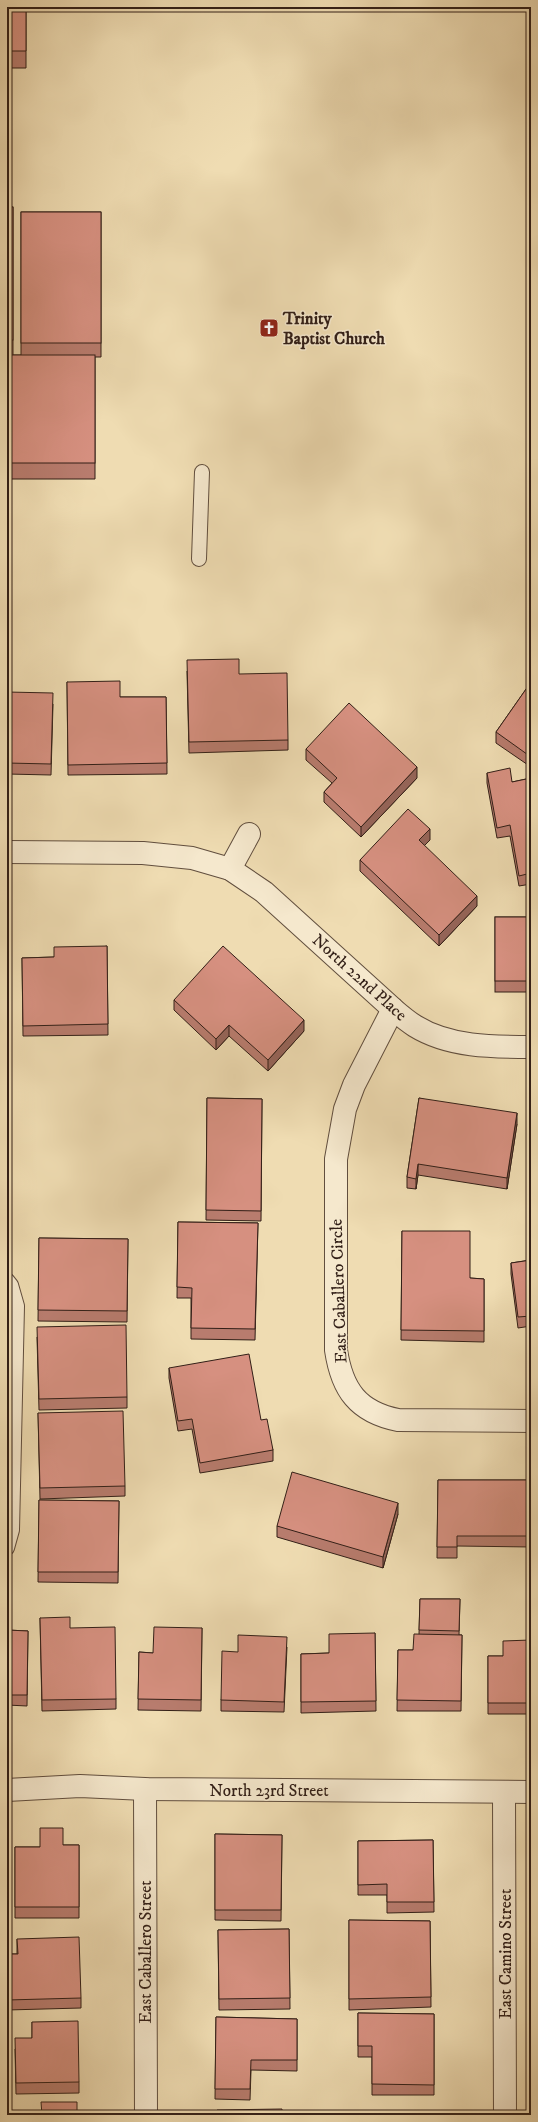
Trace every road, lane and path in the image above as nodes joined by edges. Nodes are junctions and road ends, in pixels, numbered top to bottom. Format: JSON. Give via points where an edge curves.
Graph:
{"nodes":[{"id":1,"x":202,"y":472,"type":"dead end"},
{"id":2,"x":199,"y":559,"type":"dead end"},
{"id":3,"x":249,"y":834,"type":"dead end"},
{"id":4,"x":7,"y":852,"type":"edge"},
{"id":5,"x":230,"y":869,"type":"junction"},
{"id":6,"x":393,"y":1009,"type":"junction"},
{"id":7,"x":531,"y":1047,"type":"edge"},
{"id":8,"x":7,"y":1280,"type":"edge"},
{"id":9,"x":531,"y":1422,"type":"edge"},
{"id":10,"x":7,"y":1548,"type":"edge"},
{"id":11,"x":145,"y":1789,"type":"junction"},
{"id":12,"x":7,"y":1790,"type":"edge"},
{"id":13,"x":504,"y":1792,"type":"junction"},
{"id":14,"x":531,"y":1792,"type":"edge"},
{"id":15,"x":146,"y":2115,"type":"edge"},
{"id":16,"x":505,"y":2115,"type":"edge"}],
"edges":[{"from":1,"to":2,"type":"lane"},
{"from":3,"to":5,"type":"street"},
{"from":4,"to":5,"type":"street","name":"North 22nd Place","via":[[143,853],[192,858]]},
{"from":5,"to":6,"type":"street","name":"North 22nd Place","via":[[264,892]]},
{"from":6,"to":7,"type":"street","name":"North 22nd Place","via":[[415,1026],[439,1037],[470,1044]]},
{"from":6,"to":9,"type":"street","name":"East Caballero Circle","via":[[354,1085],[339,1134],[336,1159],[338,1367],[344,1384],[355,1399],[367,1410],[383,1417],[398,1420]]},
{"from":8,"to":10,"type":"lane","via":[[17,1306],[12,1530]]},
{"from":11,"to":12,"type":"street","name":"North 23rd Street","via":[[80,1786]]},
{"from":11,"to":13,"type":"street","name":"North 23rd Street"},
{"from":11,"to":15,"type":"street","name":"East Caballero Street"},
{"from":13,"to":14,"type":"street","name":"North 23rd Street"},
{"from":13,"to":16,"type":"street","name":"East Camino Street"}]}
